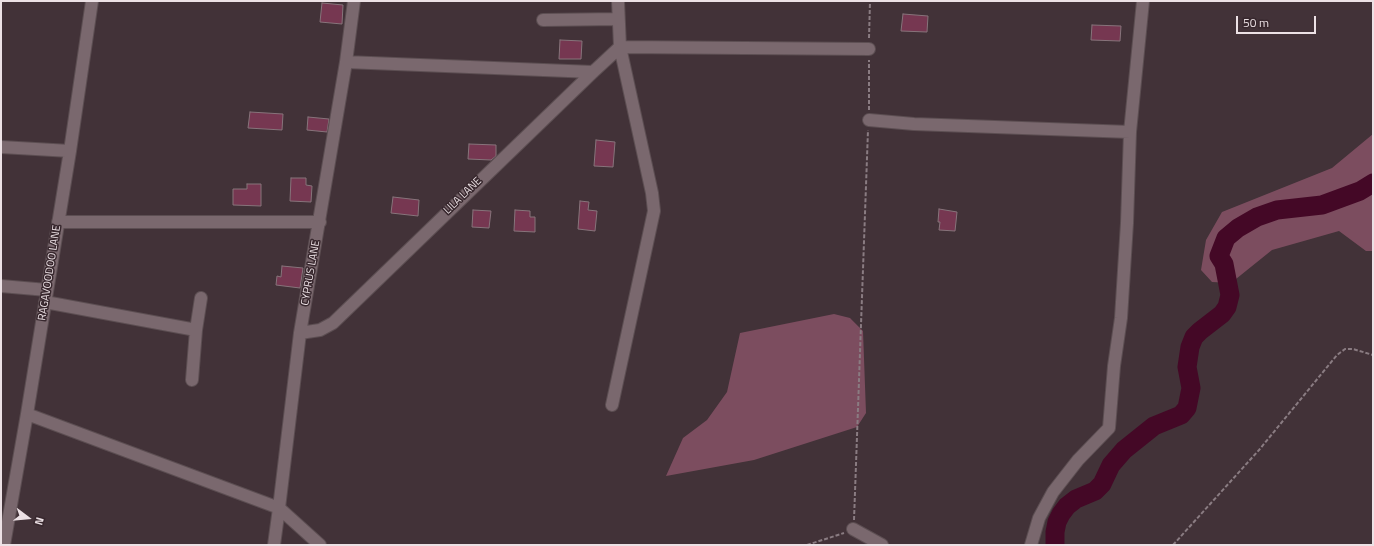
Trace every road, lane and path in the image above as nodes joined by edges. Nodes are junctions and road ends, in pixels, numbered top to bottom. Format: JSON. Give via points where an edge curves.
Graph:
{"nodes":[{"id":1,"x":92,"y":1,"type":"edge"},
{"id":2,"x":354,"y":1,"type":"edge"},
{"id":3,"x":618,"y":1,"type":"edge"},
{"id":4,"x":870,"y":1,"type":"edge"},
{"id":5,"x":1143,"y":1,"type":"edge"},
{"id":6,"x":618,"y":19,"type":"junction"},
{"id":7,"x":543,"y":20,"type":"dead end"},
{"id":8,"x":620,"y":47,"type":"junction"},
{"id":9,"x":869,"y":49,"type":"junction"},
{"id":10,"x":346,"y":62,"type":"junction"},
{"id":11,"x":593,"y":72,"type":"junction"},
{"id":12,"x":869,"y":120,"type":"junction"},
{"id":13,"x":1130,"y":132,"type":"junction"},
{"id":14,"x":1,"y":147,"type":"edge"},
{"id":15,"x":70,"y":151,"type":"junction"},
{"id":16,"x":58,"y":222,"type":"junction"},
{"id":17,"x":320,"y":222,"type":"junction"},
{"id":18,"x":1,"y":286,"type":"edge"},
{"id":19,"x":47,"y":290,"type":"junction"},
{"id":20,"x":201,"y":298,"type":"dead end"},
{"id":21,"x":45,"y":302,"type":"junction"},
{"id":22,"x":196,"y":330,"type":"junction"},
{"id":23,"x":300,"y":333,"type":"junction"},
{"id":24,"x":1373,"y":355,"type":"edge"},
{"id":25,"x":192,"y":380,"type":"dead end"},
{"id":26,"x":612,"y":405,"type":"dead end"},
{"id":27,"x":27,"y":414,"type":"junction"},
{"id":28,"x":279,"y":508,"type":"junction"},
{"id":29,"x":853,"y":529,"type":"junction"},
{"id":30,"x":4,"y":545,"type":"edge"},
{"id":31,"x":274,"y":545,"type":"edge"},
{"id":32,"x":320,"y":545,"type":"edge"},
{"id":33,"x":807,"y":545,"type":"edge"},
{"id":34,"x":882,"y":545,"type":"edge"},
{"id":35,"x":1031,"y":545,"type":"edge"},
{"id":36,"x":1173,"y":545,"type":"edge"}],
"edges":[{"from":1,"to":15,"type":"street","name":"RAGAVOODOO LANE"},
{"from":2,"to":10,"type":"street","name":"CYPRUS LANE"},
{"from":3,"to":6,"type":"street"},
{"from":4,"to":9,"type":"path"},
{"from":5,"to":13,"type":"street"},
{"from":6,"to":7,"type":"street"},
{"from":6,"to":8,"type":"street"},
{"from":8,"to":9,"type":"street"},
{"from":8,"to":11,"type":"street","name":"LILA LANE"},
{"from":8,"to":26,"type":"street","via":[[654,211]]},
{"from":9,"to":12,"type":"path"},
{"from":10,"to":11,"type":"street"},
{"from":10,"to":17,"type":"street","name":"CYPRUS LANE"},
{"from":11,"to":23,"type":"street","name":"LILA LANE","via":[[333,323],[320,330]]},
{"from":12,"to":13,"type":"street"},
{"from":12,"to":29,"type":"path"},
{"from":13,"to":35,"type":"street","via":[[1121,318],[1109,428],[1078,460],[1053,492],[1039,518]]},
{"from":14,"to":15,"type":"street"},
{"from":15,"to":16,"type":"street","name":"RAGAVOODOO LANE"},
{"from":16,"to":17,"type":"street"},
{"from":16,"to":19,"type":"street","name":"RAGAVOODOO LANE"},
{"from":17,"to":23,"type":"street","name":"CYPRUS LANE"},
{"from":18,"to":19,"type":"street"},
{"from":19,"to":21,"type":"street","name":"RAGAVOODOO LANE"},
{"from":20,"to":22,"type":"street"},
{"from":21,"to":22,"type":"street"},
{"from":21,"to":27,"type":"street","name":"RAGAVOODOO LANE"},
{"from":22,"to":25,"type":"street"},
{"from":23,"to":28,"type":"street","name":"CYPRUS LANE"},
{"from":24,"to":36,"type":"path","via":[[1345,349],[1337,356],[1259,450]]},
{"from":27,"to":28,"type":"street"},
{"from":27,"to":30,"type":"street","name":"RAGAVOODOO LANE"},
{"from":28,"to":31,"type":"street","name":"CYPRUS LANE"},
{"from":28,"to":32,"type":"street"},
{"from":29,"to":33,"type":"path"},
{"from":29,"to":34,"type":"street"}]}
